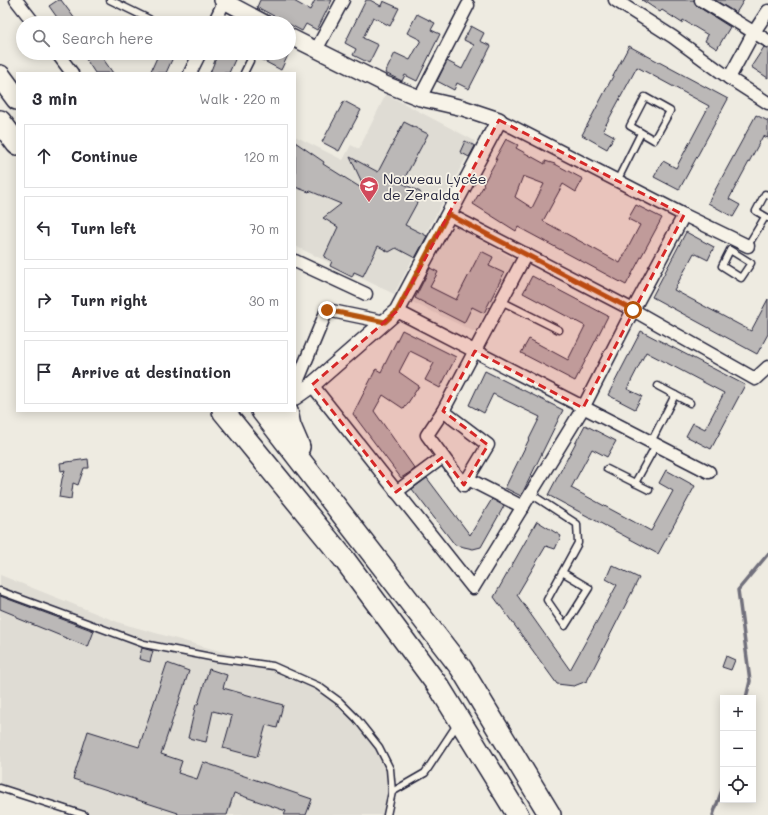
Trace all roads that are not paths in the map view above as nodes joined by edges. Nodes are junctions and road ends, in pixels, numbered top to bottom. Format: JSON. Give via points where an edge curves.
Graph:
{"nodes":[{"id":1,"x":16,"y":0,"type":"edge"},
{"id":2,"x":110,"y":0,"type":"edge"},
{"id":3,"x":224,"y":0,"type":"edge"},
{"id":4,"x":343,"y":0,"type":"edge"},
{"id":5,"x":701,"y":0,"type":"edge"},
{"id":6,"x":618,"y":1,"type":"edge"},
{"id":7,"x":468,"y":5,"type":"dead end"},
{"id":8,"x":768,"y":11,"type":"edge"},
{"id":9,"x":29,"y":16,"type":"edge"},
{"id":10,"x":143,"y":16,"type":"edge"},
{"id":11,"x":217,"y":16,"type":"edge"},
{"id":12,"x":253,"y":16,"type":"edge"},
{"id":13,"x":754,"y":32,"type":"junction"},
{"id":14,"x":296,"y":40,"type":"edge"},
{"id":15,"x":768,"y":41,"type":"edge"},
{"id":16,"x":316,"y":50,"type":"junction"},
{"id":17,"x":62,"y":60,"type":"edge"},
{"id":18,"x":196,"y":60,"type":"edge"},
{"id":19,"x":250,"y":61,"type":"dead end"},
{"id":20,"x":71,"y":72,"type":"edge"},
{"id":21,"x":190,"y":72,"type":"edge"},
{"id":22,"x":244,"y":72,"type":"edge"},
{"id":23,"x":0,"y":76,"type":"edge"},
{"id":24,"x":729,"y":78,"type":"junction"},
{"id":25,"x":16,"y":98,"type":"edge"},
{"id":26,"x":420,"y":98,"type":"junction"},
{"id":27,"x":768,"y":102,"type":"edge"},
{"id":28,"x":499,"y":120,"type":"junction"},
{"id":29,"x":0,"y":121,"type":"edge"},
{"id":30,"x":641,"y":133,"type":"junction"},
{"id":31,"x":16,"y":143,"type":"edge"},
{"id":32,"x":617,"y":181,"type":"junction"},
{"id":33,"x":768,"y":195,"type":"edge"},
{"id":34,"x":448,"y":214,"type":"junction"},
{"id":35,"x":684,"y":215,"type":"junction"},
{"id":36,"x":766,"y":218,"type":"edge"},
{"id":37,"x":745,"y":251,"type":"junction"},
{"id":38,"x":526,"y":254,"type":"junction"},
{"id":39,"x":296,"y":261,"type":"edge"},
{"id":40,"x":366,"y":294,"type":"dead end"},
{"id":41,"x":501,"y":301,"type":"junction"},
{"id":42,"x":633,"y":310,"type":"junction"},
{"id":43,"x":397,"y":311,"type":"junction"},
{"id":44,"x":385,"y":322,"type":"junction"},
{"id":45,"x":559,"y":330,"type":"dead end"},
{"id":46,"x":475,"y":351,"type":"junction"},
{"id":47,"x":768,"y":367,"type":"edge"},
{"id":48,"x":296,"y":385,"type":"edge"},
{"id":49,"x":312,"y":386,"type":"junction"},
{"id":50,"x":658,"y":386,"type":"dead end"},
{"id":51,"x":675,"y":395,"type":"junction"},
{"id":52,"x":296,"y":397,"type":"edge"},
{"id":53,"x":690,"y":403,"type":"dead end"},
{"id":54,"x":583,"y":408,"type":"junction"},
{"id":55,"x":443,"y":411,"type":"junction"},
{"id":56,"x":224,"y":412,"type":"edge"},
{"id":57,"x":263,"y":412,"type":"edge"},
{"id":58,"x":287,"y":412,"type":"edge"},
{"id":59,"x":654,"y":444,"type":"junction"},
{"id":60,"x":443,"y":457,"type":"junction"},
{"id":61,"x":607,"y":470,"type":"dead end"},
{"id":62,"x":708,"y":472,"type":"dead end"},
{"id":63,"x":313,"y":477,"type":"junction"},
{"id":64,"x":468,"y":479,"type":"junction"},
{"id":65,"x":635,"y":483,"type":"junction"},
{"id":66,"x":649,"y":490,"type":"dead end"},
{"id":67,"x":396,"y":492,"type":"junction"},
{"id":68,"x":530,"y":494,"type":"junction"},
{"id":69,"x":522,"y":507,"type":"junction"},
{"id":70,"x":562,"y":572,"type":"junction"},
{"id":71,"x":0,"y":591,"type":"edge"},
{"id":72,"x":460,"y":720,"type":"junction"},
{"id":73,"x":0,"y":788,"type":"edge"},
{"id":74,"x":392,"y":792,"type":"junction"},
{"id":75,"x":84,"y":815,"type":"edge"},
{"id":76,"x":387,"y":815,"type":"edge"},
{"id":77,"x":518,"y":815,"type":"edge"},
{"id":78,"x":550,"y":815,"type":"edge"}],
"edges":[{"from":1,"to":9,"type":"street"},
{"from":2,"to":10,"type":"lane"},
{"from":3,"to":11,"type":"street"},
{"from":3,"to":12,"type":"street"},
{"from":4,"to":16,"type":"street"},
{"from":5,"to":13,"type":"street"},
{"from":6,"to":24,"type":"street"},
{"from":7,"to":26,"type":"street"},
{"from":8,"to":13,"type":"street"},
{"from":13,"to":15,"type":"street"},
{"from":13,"to":24,"type":"street"},
{"from":14,"to":16,"type":"street"},
{"from":16,"to":26,"type":"street","via":[[384,84]]},
{"from":17,"to":20,"type":"street"},
{"from":18,"to":21,"type":"street"},
{"from":19,"to":22,"type":"lane"},
{"from":23,"to":25,"type":"highway"},
{"from":24,"to":27,"type":"street"},
{"from":26,"to":28,"type":"street"},
{"from":28,"to":32,"type":"street"},
{"from":28,"to":34,"type":"street"},
{"from":29,"to":31,"type":"highway"},
{"from":30,"to":30,"type":"lane","via":[[654,140],[670,111],[645,97],[630,126]]},
{"from":30,"to":32,"type":"lane"},
{"from":32,"to":35,"type":"street"},
{"from":33,"to":36,"type":"lane","via":[[765,194],[756,211]]},
{"from":34,"to":38,"type":"street"},
{"from":34,"to":43,"type":"street"},
{"from":35,"to":37,"type":"street"},
{"from":35,"to":42,"type":"street"},
{"from":36,"to":37,"type":"lane"},
{"from":37,"to":37,"type":"lane","via":[[751,263],[741,278],[722,266],[730,250]]},
{"from":38,"to":41,"type":"street"},
{"from":38,"to":42,"type":"street"},
{"from":39,"to":40,"type":"street"},
{"from":41,"to":45,"type":"lane"},
{"from":41,"to":46,"type":"street"},
{"from":42,"to":47,"type":"street","via":[[755,378]]},
{"from":42,"to":54,"type":"street"},
{"from":43,"to":44,"type":"street"},
{"from":43,"to":46,"type":"street"},
{"from":44,"to":48,"type":"street","via":[[327,310]]},
{"from":44,"to":49,"type":"street"},
{"from":46,"to":54,"type":"street"},
{"from":46,"to":55,"type":"street"},
{"from":49,"to":52,"type":"street"},
{"from":49,"to":67,"type":"street"},
{"from":50,"to":51,"type":"lane"},
{"from":51,"to":53,"type":"lane"},
{"from":51,"to":59,"type":"lane"},
{"from":54,"to":59,"type":"street"},
{"from":54,"to":68,"type":"street"},
{"from":55,"to":60,"type":"street","via":[[427,435]]},
{"from":55,"to":64,"type":"street","via":[[488,445]]},
{"from":56,"to":72,"type":"highway","via":[[344,559],[441,690]]},
{"from":57,"to":63,"type":"highway"},
{"from":58,"to":63,"type":"highway","via":[[290,426]]},
{"from":59,"to":62,"type":"street"},
{"from":59,"to":65,"type":"lane"},
{"from":60,"to":64,"type":"street","via":[[464,485]]},
{"from":60,"to":67,"type":"street"},
{"from":61,"to":65,"type":"lane"},
{"from":63,"to":78,"type":"highway","via":[[461,668]]},
{"from":64,"to":69,"type":"street"},
{"from":65,"to":66,"type":"lane"},
{"from":67,"to":69,"type":"street","via":[[473,588]]},
{"from":68,"to":69,"type":"street"},
{"from":68,"to":70,"type":"lane","via":[[577,524],[578,543]]},
{"from":70,"to":70,"type":"lane","via":[[589,588],[565,626],[547,600]]},
{"from":71,"to":74,"type":"lane","via":[[144,644],[272,666],[318,686],[340,702],[379,747],[390,769]]},
{"from":72,"to":74,"type":"lane","via":[[424,773]]},
{"from":72,"to":77,"type":"highway"},
{"from":73,"to":75,"type":"lane"},
{"from":74,"to":76,"type":"lane"}]}
